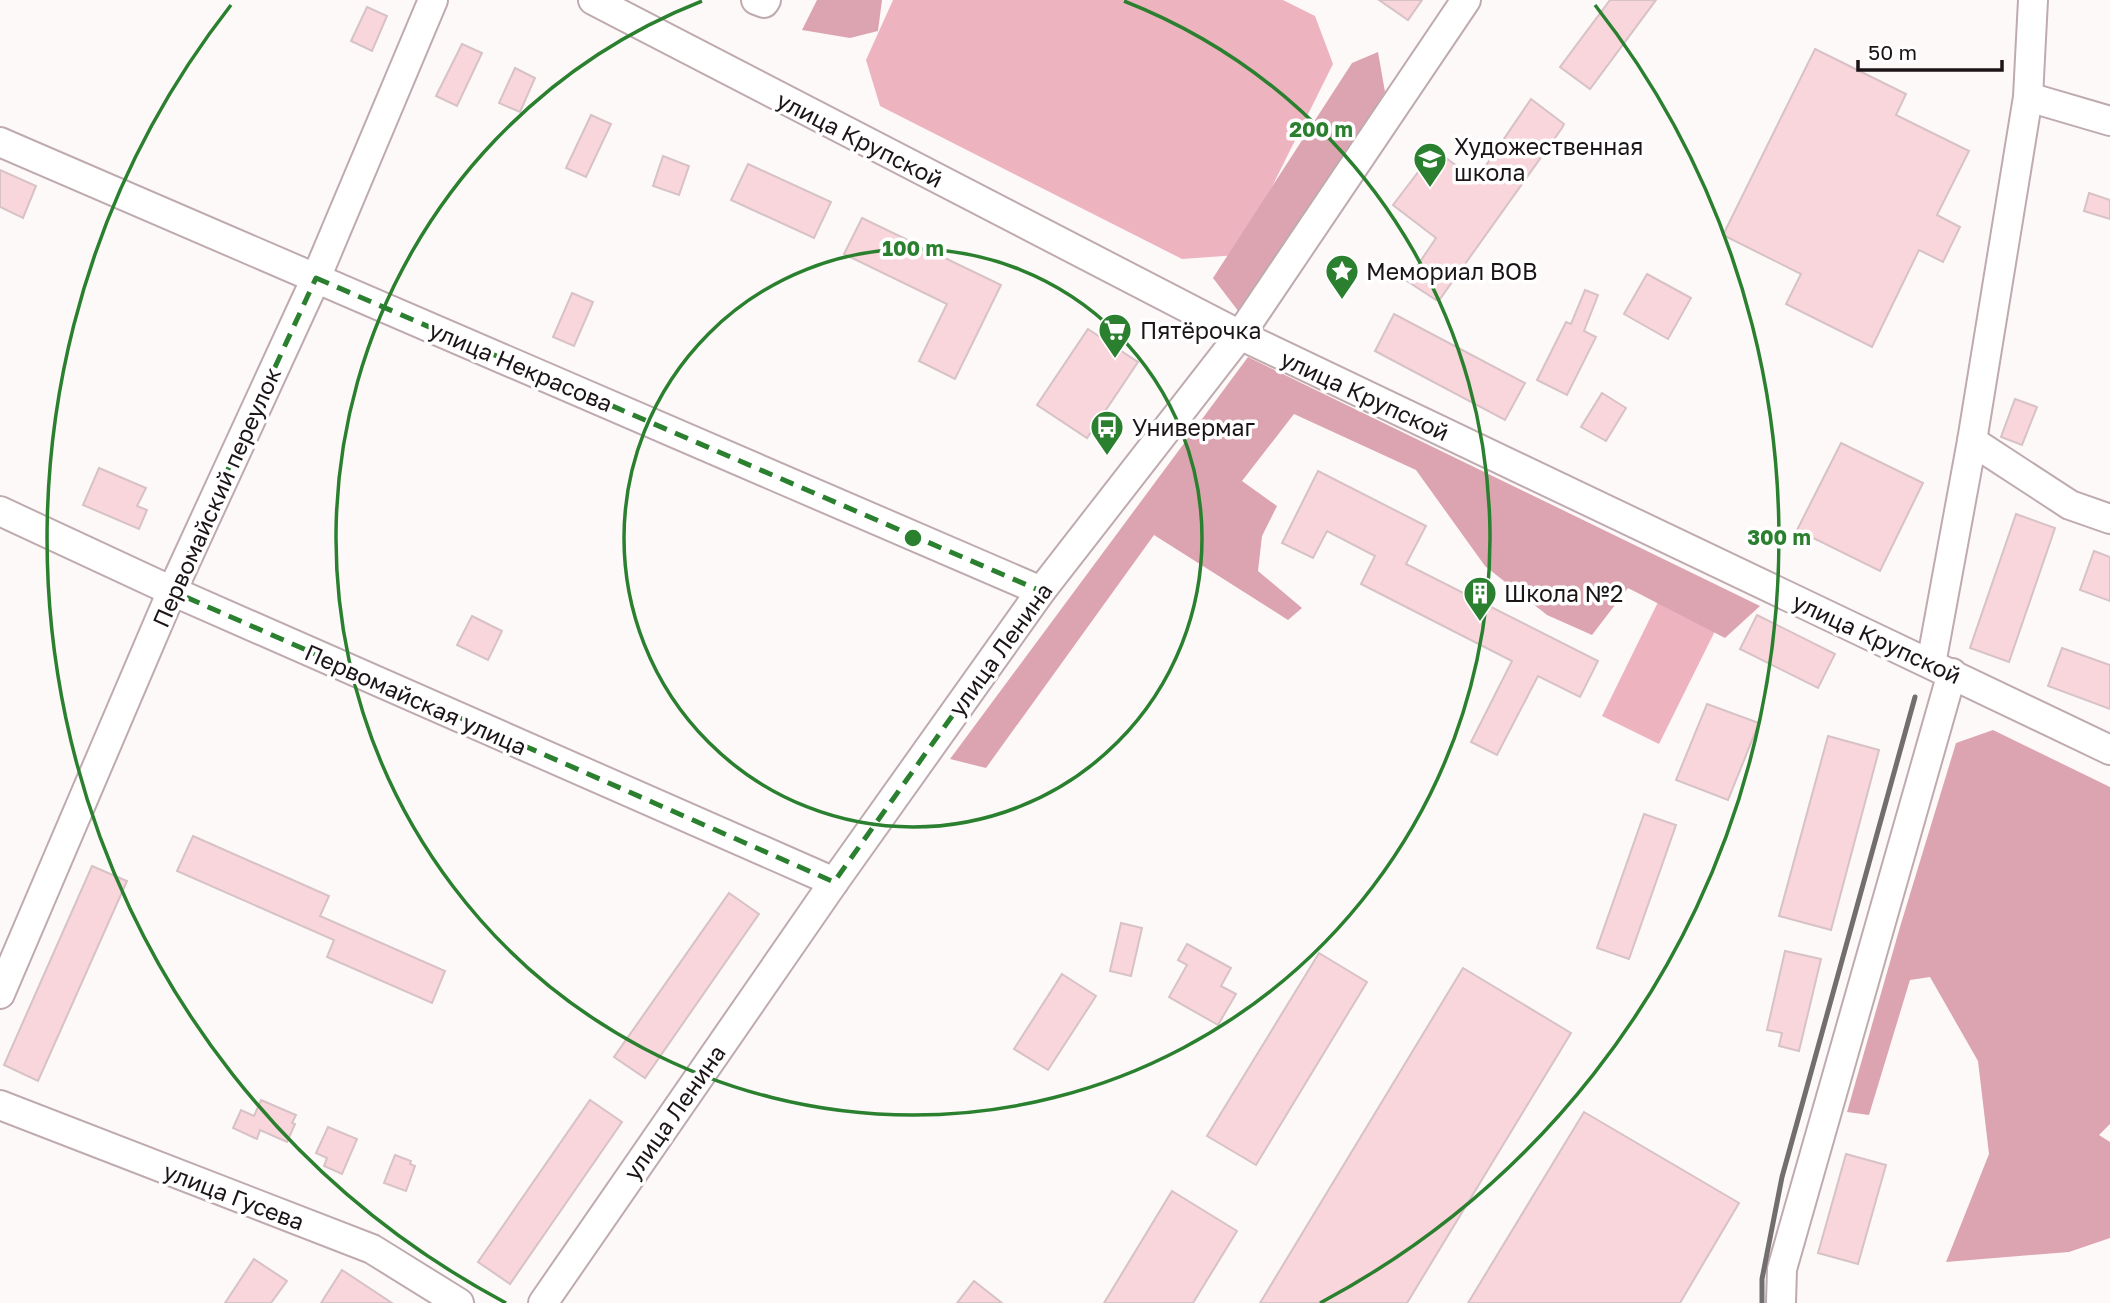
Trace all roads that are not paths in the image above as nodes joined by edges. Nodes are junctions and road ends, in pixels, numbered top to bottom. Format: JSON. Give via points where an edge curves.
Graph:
{"nodes":[{"id":1,"x":433,"y":0,"type":"edge"},
{"id":2,"x":593,"y":0,"type":"edge"},
{"id":3,"x":756,"y":0,"type":"edge"},
{"id":4,"x":765,"y":0,"type":"edge"},
{"id":5,"x":1466,"y":0,"type":"edge"},
{"id":6,"x":2033,"y":0,"type":"edge"},
{"id":7,"x":2028,"y":97,"type":"junction"},
{"id":8,"x":2110,"y":121,"type":"edge"},
{"id":9,"x":0,"y":142,"type":"edge"},
{"id":10,"x":316,"y":278,"type":"junction"},
{"id":11,"x":1240,"y":335,"type":"junction"},
{"id":12,"x":1972,"y":441,"type":"junction"},
{"id":13,"x":0,"y":511,"type":"edge"},
{"id":14,"x":2110,"y":519,"type":"edge"},
{"id":15,"x":172,"y":591,"type":"junction"},
{"id":16,"x":1041,"y":591,"type":"junction"},
{"id":17,"x":1941,"y":668,"type":"junction"},
{"id":18,"x":2110,"y":750,"type":"edge"},
{"id":19,"x":834,"y":882,"type":"junction"},
{"id":20,"x":0,"y":994,"type":"edge"},
{"id":21,"x":0,"y":1105,"type":"edge"},
{"id":22,"x":459,"y":1303,"type":"edge"},
{"id":23,"x":543,"y":1303,"type":"edge"},
{"id":24,"x":1781,"y":1303,"type":"edge"}],
"edges":[{"from":1,"to":10,"type":"street","name":"Первомайский переулок"},
{"from":2,"to":11,"type":"street","name":"улица Крупской"},
{"from":3,"to":4,"type":"street"},
{"from":5,"to":11,"type":"street","name":"улица Ленина"},
{"from":6,"to":7,"type":"street"},
{"from":7,"to":8,"type":"street"},
{"from":7,"to":12,"type":"street"},
{"from":9,"to":10,"type":"street","name":"улица Некрасова"},
{"from":10,"to":15,"type":"street","name":"Первомайский переулок"},
{"from":10,"to":16,"type":"street","name":"улица Некрасова"},
{"from":11,"to":16,"type":"street","name":"улица Ленина"},
{"from":11,"to":17,"type":"street","name":"улица Крупской"},
{"from":12,"to":14,"type":"street","via":[[2070,505]]},
{"from":12,"to":17,"type":"street"},
{"from":13,"to":15,"type":"street","name":"Первомайская улица"},
{"from":15,"to":19,"type":"street","name":"Первомайская улица"},
{"from":15,"to":20,"type":"street","name":"Первомайский переулок"},
{"from":16,"to":19,"type":"street","name":"улица Ленина"},
{"from":17,"to":18,"type":"street","name":"улица Крупской"},
{"from":17,"to":24,"type":"street","via":[[1782,1269]]},
{"from":19,"to":23,"type":"street","name":"улица Ленина"},
{"from":21,"to":22,"type":"street","name":"улица Гусева","via":[[372,1249]]}]}
